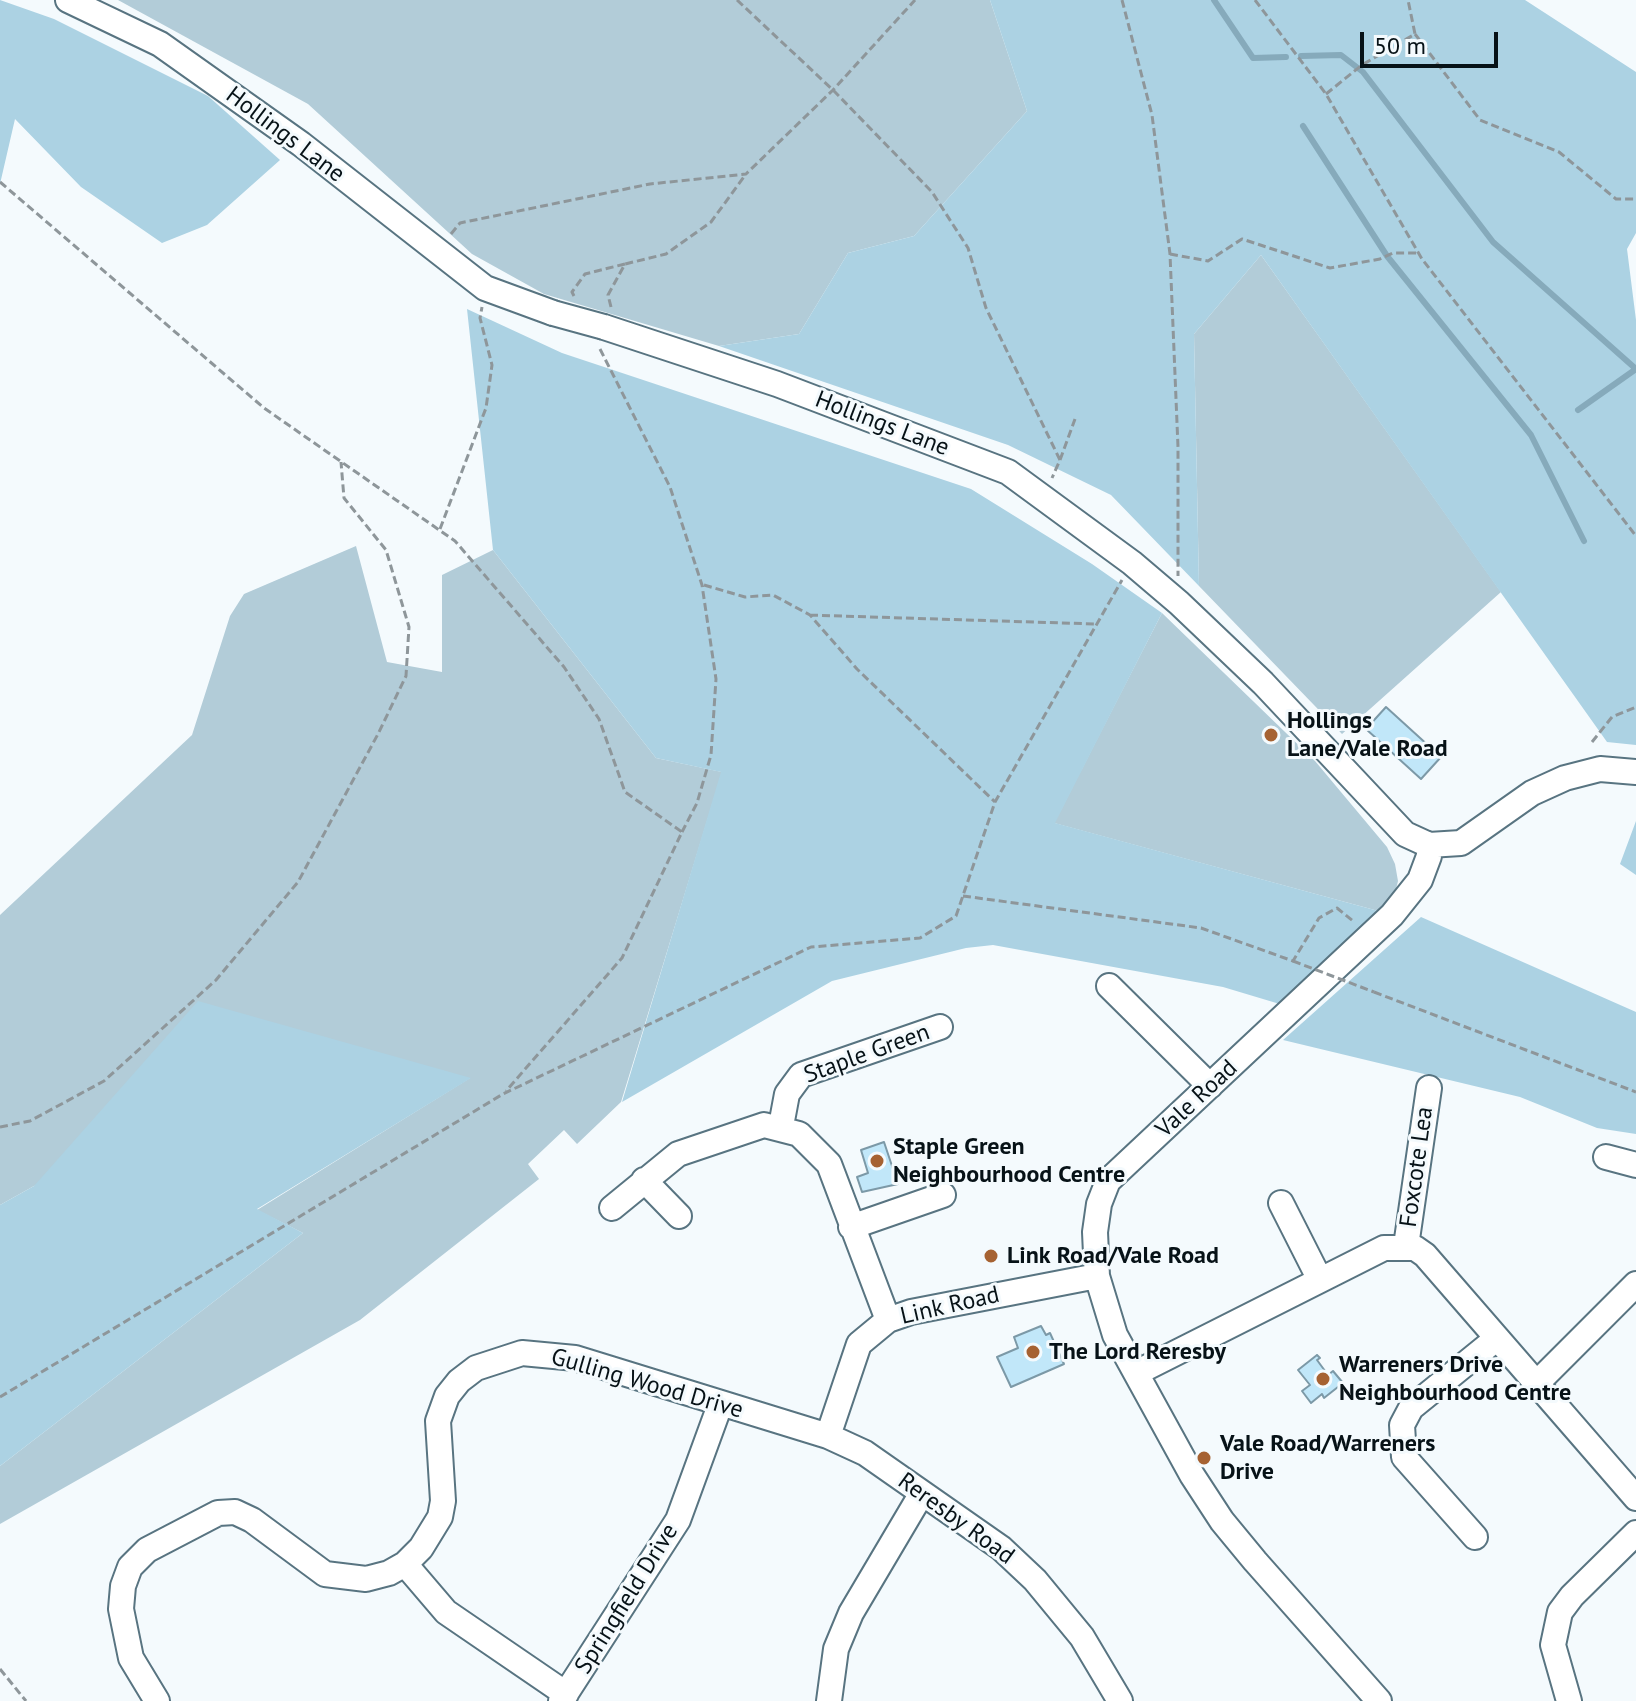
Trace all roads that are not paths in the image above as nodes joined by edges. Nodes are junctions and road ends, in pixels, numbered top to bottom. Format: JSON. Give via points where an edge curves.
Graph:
{"nodes":[{"id":1,"x":68,"y":0,"type":"edge"},
{"id":2,"x":1636,"y":772,"type":"edge"},
{"id":3,"x":1429,"y":845,"type":"junction"},
{"id":4,"x":1109,"y":986,"type":"dead end"},
{"id":5,"x":940,"y":1027,"type":"dead end"},
{"id":6,"x":1210,"y":1086,"type":"junction"},
{"id":7,"x":1429,"y":1088,"type":"dead end"},
{"id":8,"x":781,"y":1126,"type":"junction"},
{"id":9,"x":1606,"y":1157,"type":"dead end"},
{"id":10,"x":1636,"y":1165,"type":"edge"},
{"id":11,"x":644,"y":1180,"type":"junction"},
{"id":12,"x":943,"y":1195,"type":"dead end"},
{"id":13,"x":1281,"y":1203,"type":"dead end"},
{"id":14,"x":612,"y":1208,"type":"dead end"},
{"id":15,"x":679,"y":1216,"type":"dead end"},
{"id":16,"x":851,"y":1227,"type":"junction"},
{"id":17,"x":1406,"y":1246,"type":"junction"},
{"id":18,"x":1097,"y":1276,"type":"junction"},
{"id":19,"x":1320,"y":1280,"type":"junction"},
{"id":20,"x":1636,"y":1284,"type":"edge"},
{"id":21,"x":888,"y":1320,"type":"junction"},
{"id":22,"x":1496,"y":1339,"type":"junction"},
{"id":23,"x":1136,"y":1373,"type":"junction"},
{"id":24,"x":1537,"y":1383,"type":"junction"},
{"id":25,"x":720,"y":1405,"type":"junction"},
{"id":26,"x":828,"y":1436,"type":"junction"},
{"id":27,"x":922,"y":1493,"type":"junction"},
{"id":28,"x":1636,"y":1498,"type":"edge"},
{"id":29,"x":1636,"y":1533,"type":"edge"},
{"id":30,"x":1475,"y":1537,"type":"dead end"},
{"id":31,"x":405,"y":1564,"type":"junction"},
{"id":32,"x":564,"y":1698,"type":"edge"},
{"id":33,"x":157,"y":1701,"type":"edge"},
{"id":34,"x":829,"y":1701,"type":"edge"},
{"id":35,"x":1120,"y":1701,"type":"edge"},
{"id":36,"x":1379,"y":1701,"type":"edge"},
{"id":37,"x":1569,"y":1701,"type":"edge"}],
"edges":[{"from":1,"to":3,"type":"street","name":"Hollings Lane","bridge":true,"via":[[160,44],[301,144],[485,288],[607,335],[777,384],[1008,472],[1179,603],[1263,683],[1405,834]]},
{"from":2,"to":3,"type":"street","via":[[1600,769],[1565,778],[1532,793],[1461,843]]},
{"from":3,"to":6,"type":"street","name":"Vale Road","via":[[1420,880],[1372,935]]},
{"from":4,"to":6,"type":"street"},
{"from":5,"to":8,"type":"street","name":"Staple Green","via":[[801,1075],[787,1094]]},
{"from":6,"to":18,"type":"street","name":"Vale Road","via":[[1108,1181],[1099,1204]]},
{"from":7,"to":17,"type":"street","name":"Foxcote Lea"},
{"from":8,"to":11,"type":"street","via":[[745,1129],[678,1154]]},
{"from":8,"to":16,"type":"street","via":[[799,1134],[829,1164]]},
{"from":9,"to":10,"type":"street"},
{"from":11,"to":14,"type":"street"},
{"from":11,"to":15,"type":"street"},
{"from":12,"to":16,"type":"street"},
{"from":13,"to":19,"type":"street"},
{"from":16,"to":21,"type":"street"},
{"from":17,"to":19,"type":"street","via":[[1384,1248]]},
{"from":17,"to":22,"type":"street","via":[[1425,1255]]},
{"from":18,"to":21,"type":"street","name":"Link Road"},
{"from":18,"to":23,"type":"street","name":"Vale Road","via":[[1115,1335]]},
{"from":19,"to":23,"type":"street"},
{"from":20,"to":24,"type":"street"},
{"from":21,"to":26,"type":"street","name":"Link Road","via":[[859,1344]]},
{"from":22,"to":24,"type":"street"},
{"from":22,"to":30,"type":"street","via":[[1411,1408],[1402,1425],[1404,1457]]},
{"from":23,"to":36,"type":"street","name":"Vale Road","via":[[1222,1521]]},
{"from":24,"to":28,"type":"street"},
{"from":25,"to":26,"type":"street","name":"Gulling Wood Drive"},
{"from":25,"to":31,"type":"street","name":"Gulling Wood Drive","via":[[548,1353],[522,1353],[476,1368],[447,1396],[438,1421],[440,1517],[433,1534]]},
{"from":25,"to":32,"type":"street","name":"Springfield Drive","via":[[678,1520]]},
{"from":26,"to":27,"type":"street","name":"Reresby Road","via":[[865,1453]]},
{"from":27,"to":34,"type":"street","via":[[851,1613],[836,1649]]},
{"from":27,"to":35,"type":"street","name":"Reresby Road","via":[[1001,1548],[1035,1580],[1082,1637]]},
{"from":29,"to":37,"type":"street","via":[[1560,1612],[1553,1645]]},
{"from":31,"to":32,"type":"street","via":[[446,1612]]},
{"from":31,"to":33,"type":"street","name":"Gulling Wood Drive","via":[[366,1579],[325,1574],[235,1512],[218,1513],[147,1550],[130,1567],[121,1609],[131,1658]]}]}
